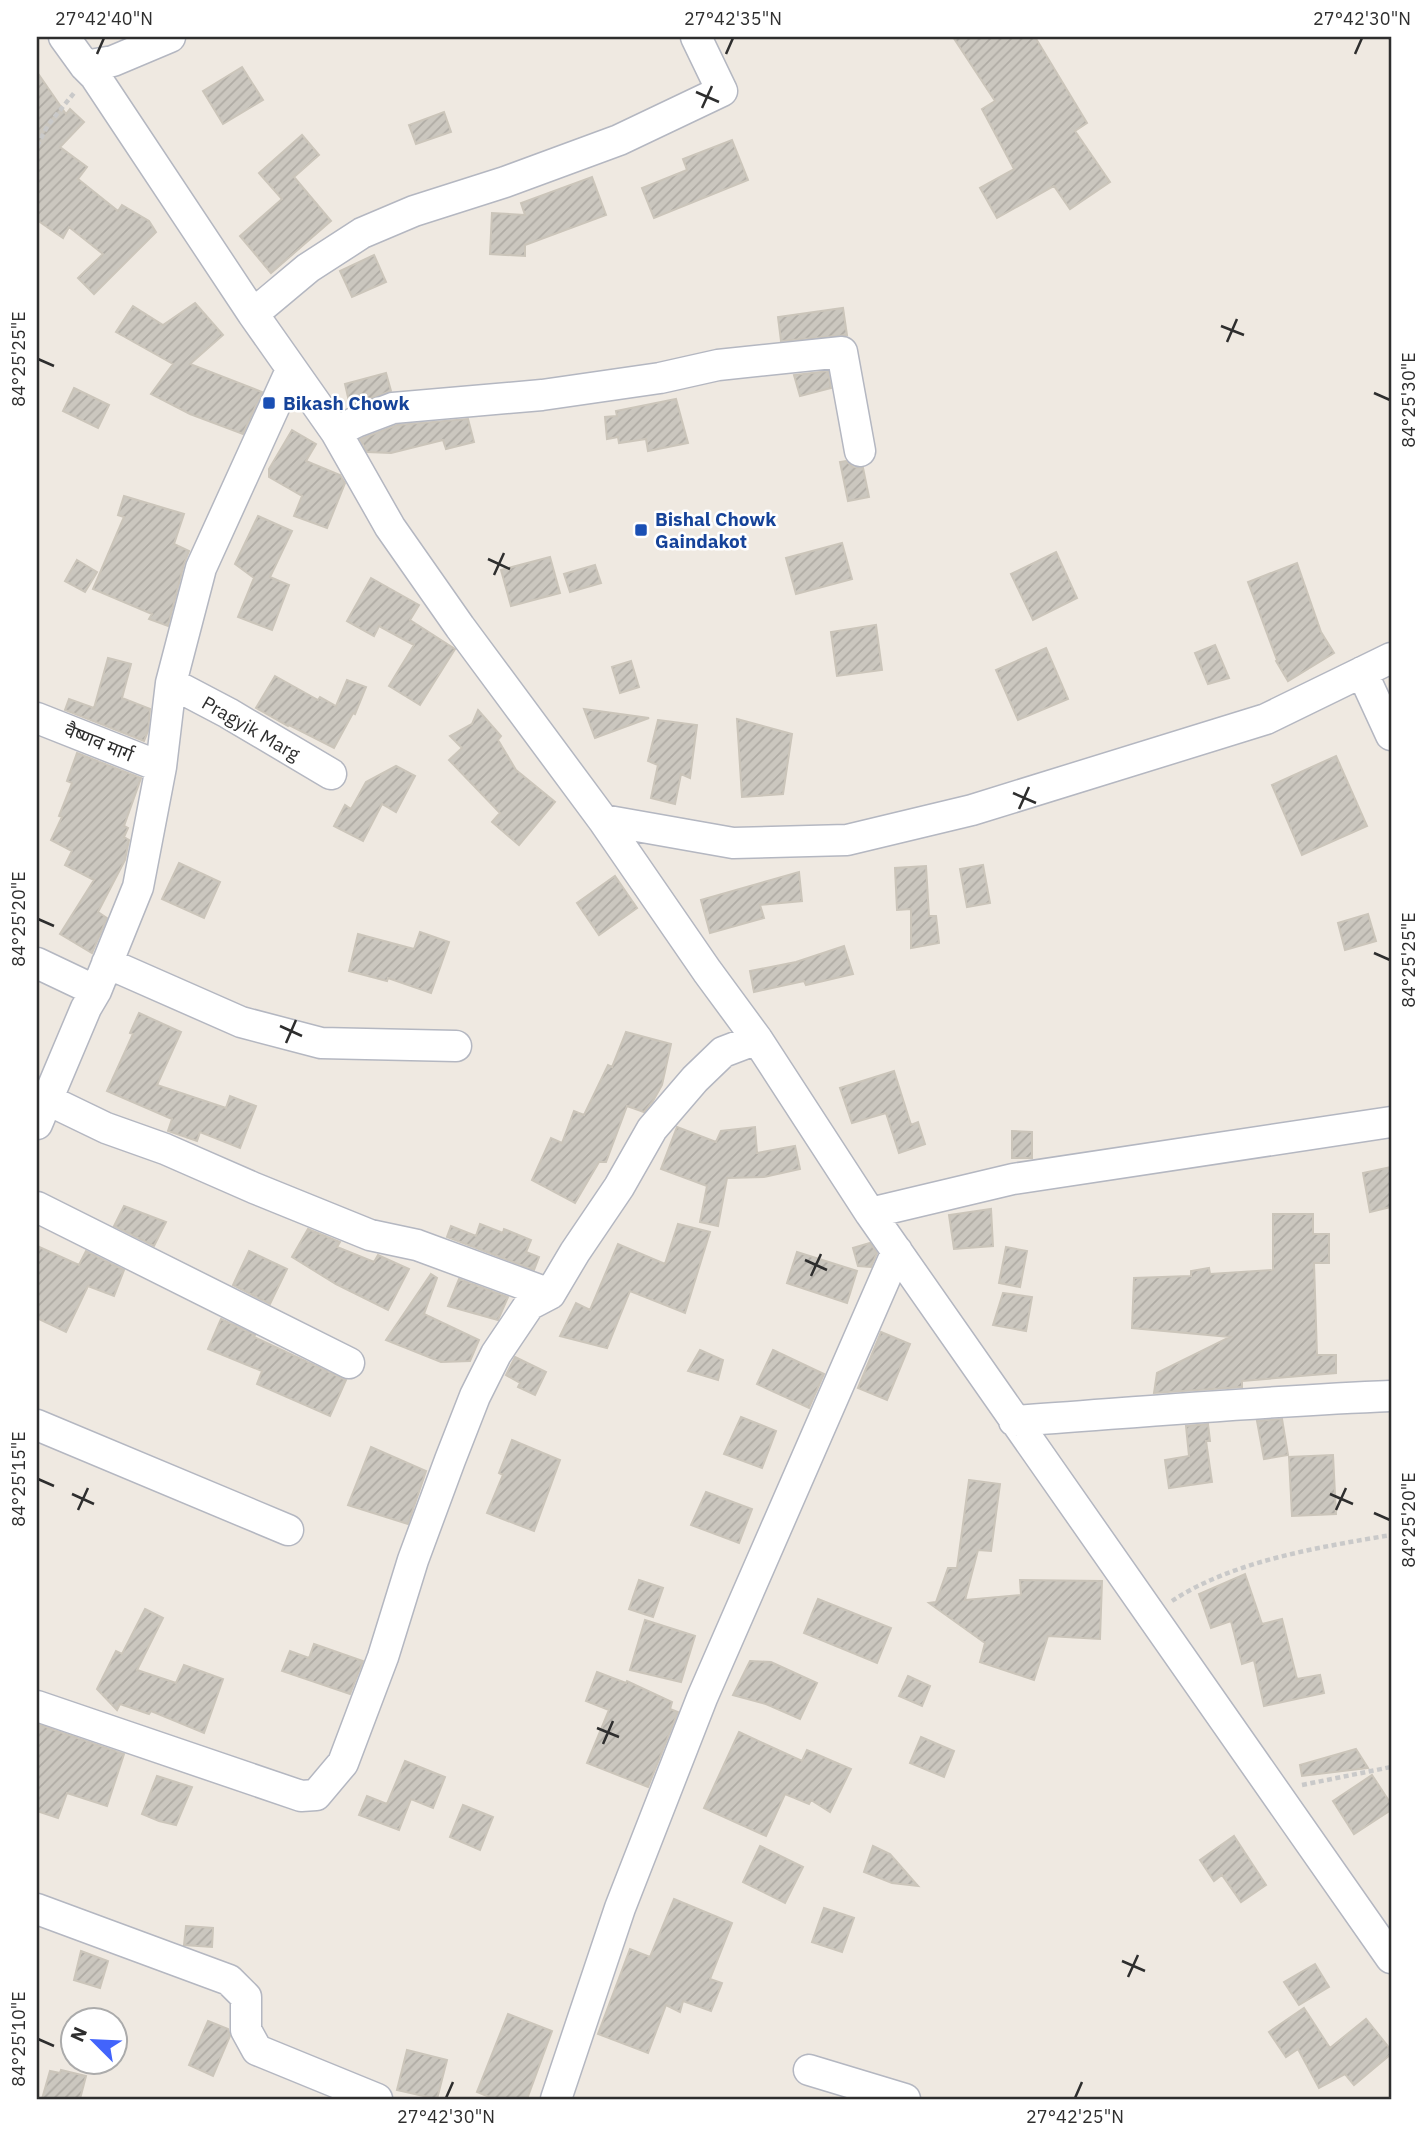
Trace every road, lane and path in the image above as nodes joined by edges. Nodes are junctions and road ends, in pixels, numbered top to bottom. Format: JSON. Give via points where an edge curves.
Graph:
{"nodes":[{"id":1,"x":64,"y":37,"type":"edge"},
{"id":2,"x":170,"y":37,"type":"edge"},
{"id":3,"x":696,"y":37,"type":"edge"},
{"id":4,"x":90,"y":71,"type":"junction"},
{"id":5,"x":37,"y":146,"type":"edge"},
{"id":6,"x":253,"y":314,"type":"junction"},
{"id":7,"x":291,"y":370,"type":"junction"},
{"id":8,"x":335,"y":432,"type":"junction"},
{"id":9,"x":860,"y":451,"type":"dead end"},
{"id":10,"x":1391,"y":658,"type":"edge"},
{"id":11,"x":1362,"y":672,"type":"junction"},
{"id":12,"x":171,"y":683,"type":"junction"},
{"id":13,"x":37,"y":718,"type":"edge"},
{"id":14,"x":1391,"y":735,"type":"edge"},
{"id":15,"x":161,"y":767,"type":"junction"},
{"id":16,"x":331,"y":774,"type":"dead end"},
{"id":17,"x":603,"y":820,"type":"junction"},
{"id":18,"x":37,"y":963,"type":"edge"},
{"id":19,"x":107,"y":963,"type":"junction"},
{"id":20,"x":96,"y":991,"type":"junction"},
{"id":21,"x":757,"y":1039,"type":"junction"},
{"id":22,"x":456,"y":1046,"type":"dead end"},
{"id":23,"x":42,"y":1112,"type":"edge"},
{"id":24,"x":1391,"y":1122,"type":"edge"},
{"id":25,"x":37,"y":1206,"type":"edge"},
{"id":26,"x":870,"y":1213,"type":"junction"},
{"id":27,"x":897,"y":1251,"type":"junction"},
{"id":28,"x":550,"y":1294,"type":"junction"},
{"id":29,"x":349,"y":1363,"type":"dead end"},
{"id":30,"x":1391,"y":1396,"type":"edge"},
{"id":31,"x":1014,"y":1422,"type":"junction"},
{"id":32,"x":37,"y":1425,"type":"edge"},
{"id":33,"x":288,"y":1530,"type":"dead end"},
{"id":34,"x":1391,"y":1535,"type":"edge"},
{"id":35,"x":1150,"y":1615,"type":"junction"},
{"id":36,"x":37,"y":1706,"type":"edge"},
{"id":37,"x":1391,"y":1767,"type":"edge"},
{"id":38,"x":1278,"y":1794,"type":"junction"},
{"id":39,"x":37,"y":1909,"type":"edge"},
{"id":40,"x":1391,"y":1958,"type":"edge"},
{"id":41,"x":809,"y":2070,"type":"dead end"},
{"id":42,"x":377,"y":2099,"type":"edge"},
{"id":43,"x":556,"y":2099,"type":"edge"},
{"id":44,"x":905,"y":2099,"type":"edge"}],
"edges":[{"from":1,"to":4,"type":"street"},
{"from":2,"to":4,"type":"street"},
{"from":3,"to":6,"type":"street","via":[[722,91],[619,140],[362,233],[308,268]]},
{"from":4,"to":5,"type":"path"},
{"from":4,"to":6,"type":"street"},
{"from":6,"to":7,"type":"street"},
{"from":7,"to":8,"type":"street"},
{"from":7,"to":12,"type":"street","via":[[201,568]]},
{"from":8,"to":9,"type":"street","via":[[393,408],[542,395],[718,365],[842,352]]},
{"from":8,"to":17,"type":"street","via":[[397,538]]},
{"from":10,"to":11,"type":"street"},
{"from":11,"to":14,"type":"street"},
{"from":11,"to":17,"type":"street","via":[[1266,719],[972,810],[848,841],[733,843]]},
{"from":12,"to":15,"type":"street"},
{"from":12,"to":16,"type":"street","name":"Pragyik Marg"},
{"from":13,"to":15,"type":"street","name":"वैष्णव मार्ग"},
{"from":15,"to":19,"type":"street","via":[[138,887]]},
{"from":17,"to":21,"type":"street"},
{"from":18,"to":20,"type":"street"},
{"from":19,"to":20,"type":"street"},
{"from":19,"to":22,"type":"street","via":[[241,1022],[321,1043]]},
{"from":20,"to":23,"type":"street"},
{"from":21,"to":26,"type":"street"},
{"from":21,"to":28,"type":"street","via":[[723,1052],[652,1129]]},
{"from":23,"to":28,"type":"street","via":[[165,1149],[370,1236],[417,1245]]},
{"from":24,"to":26,"type":"street","via":[[1013,1179]]},
{"from":25,"to":29,"type":"street"},
{"from":26,"to":27,"type":"street"},
{"from":27,"to":31,"type":"street"},
{"from":27,"to":43,"type":"street","via":[[702,1698],[620,1908]]},
{"from":28,"to":36,"type":"street","via":[[529,1305],[475,1396],[343,1763],[316,1795],[301,1796]]},
{"from":30,"to":31,"type":"street"},
{"from":31,"to":35,"type":"street"},
{"from":32,"to":33,"type":"street"},
{"from":34,"to":35,"type":"path","via":[[1233,1570]]},
{"from":35,"to":38,"type":"street"},
{"from":37,"to":38,"type":"path","via":[[1299,1785]]},
{"from":38,"to":40,"type":"street"},
{"from":39,"to":42,"type":"street","via":[[229,1980],[247,1997],[246,2030],[257,2050]]},
{"from":41,"to":44,"type":"street"}]}
